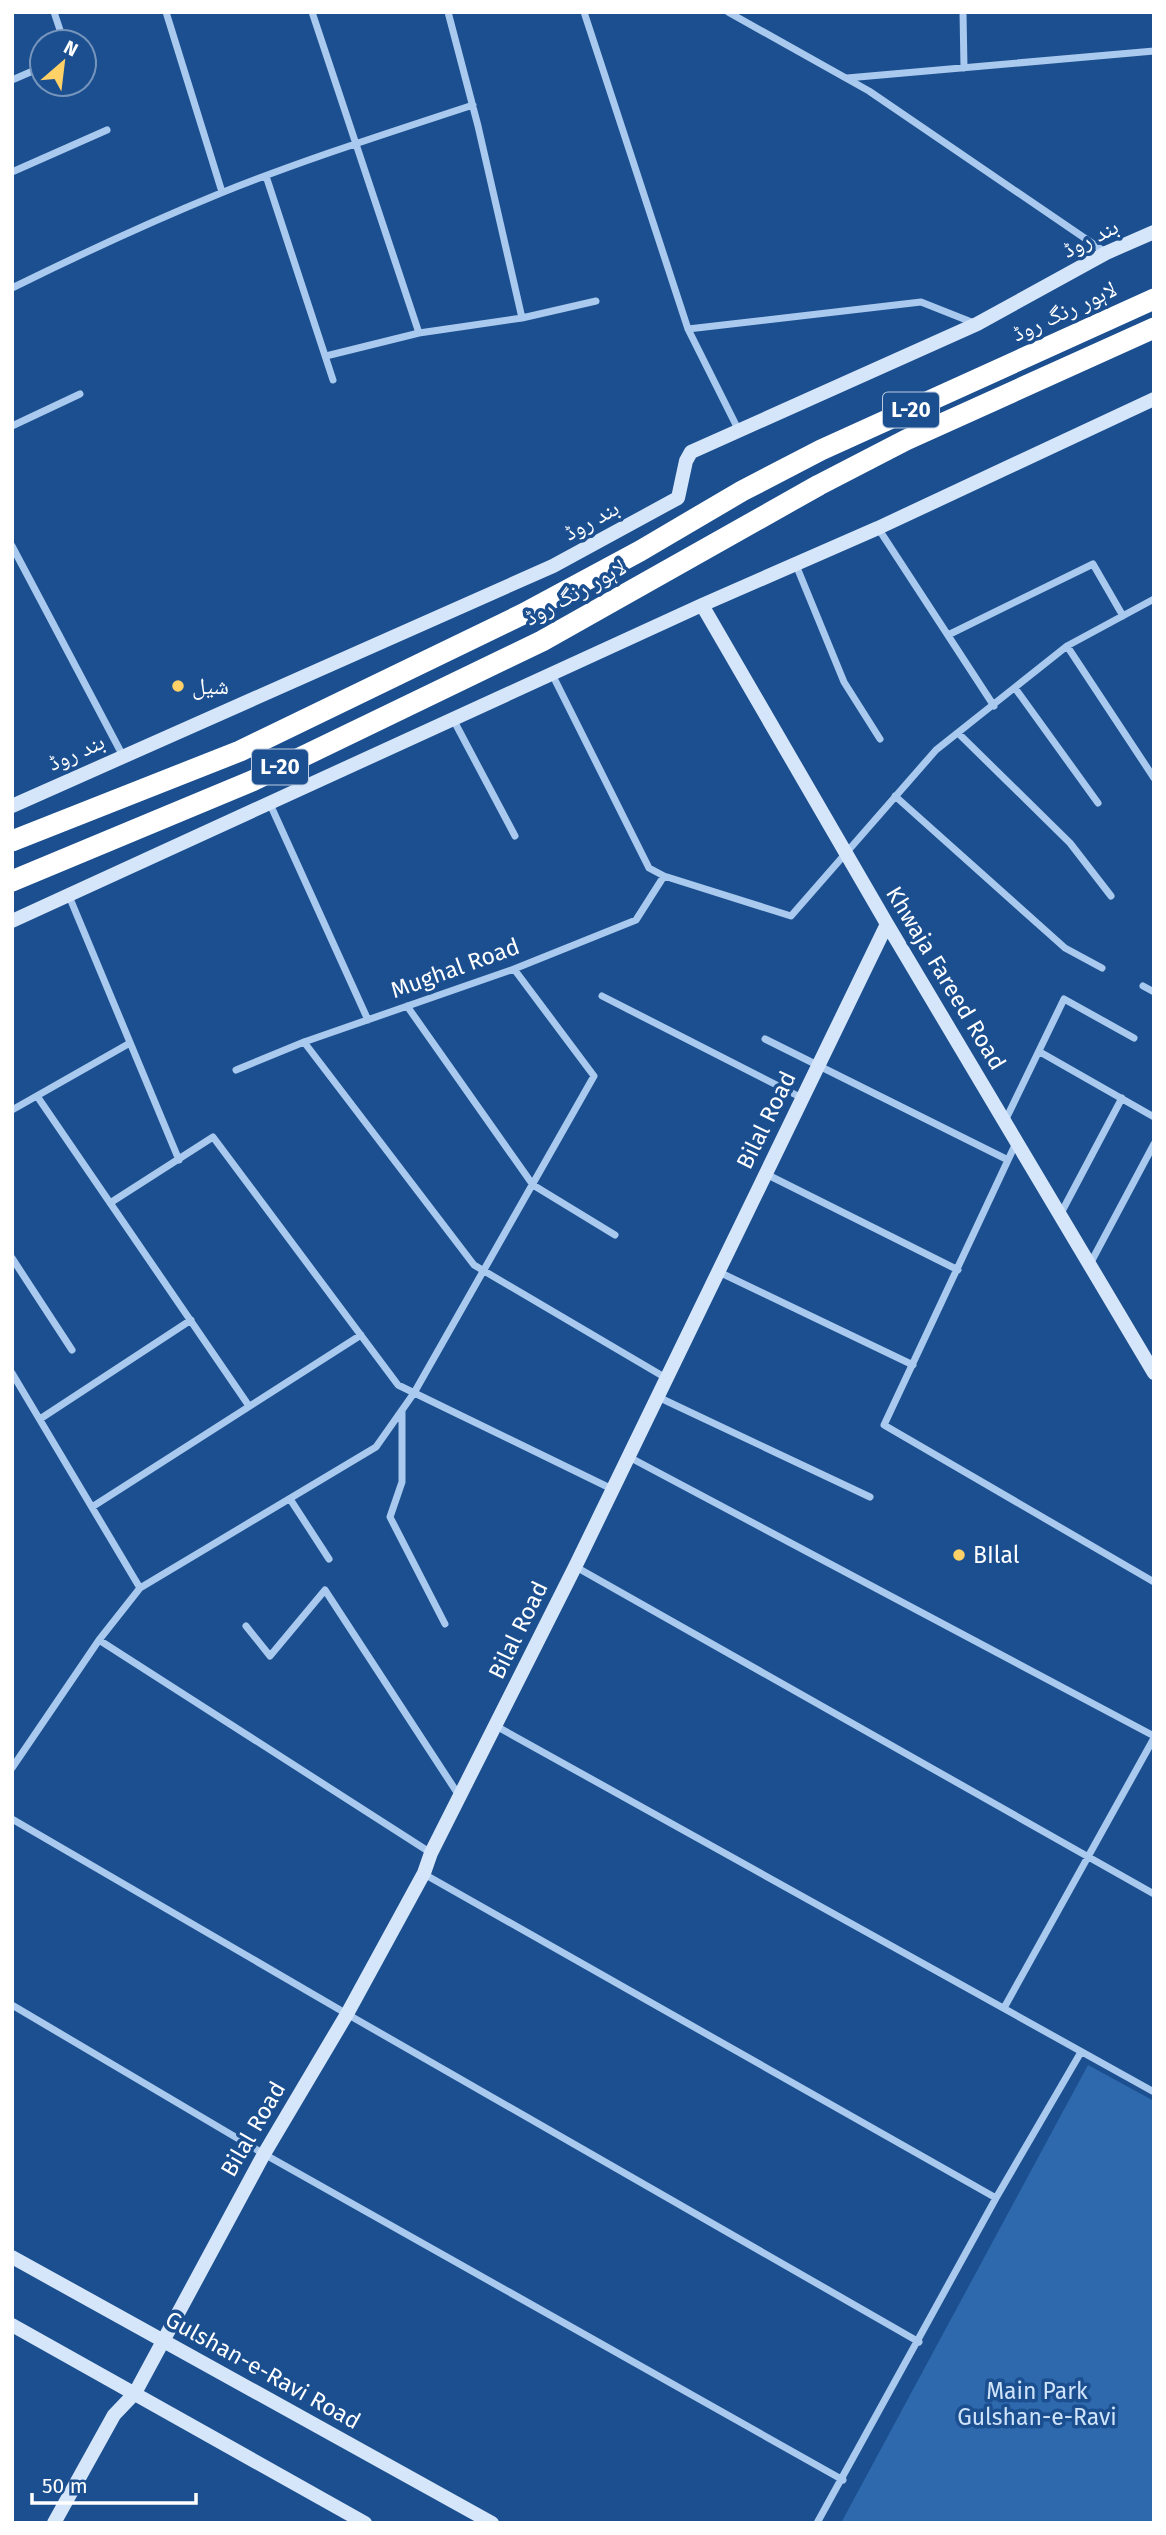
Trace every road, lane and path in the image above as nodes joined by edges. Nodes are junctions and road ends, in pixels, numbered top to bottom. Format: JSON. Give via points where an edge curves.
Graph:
{"nodes":[{"id":1,"x":166,"y":12,"type":"edge"},
{"id":2,"x":312,"y":12,"type":"edge"},
{"id":3,"x":448,"y":12,"type":"edge"},
{"id":4,"x":584,"y":12,"type":"edge"},
{"id":5,"x":728,"y":12,"type":"edge"},
{"id":6,"x":747,"y":12,"type":"edge"},
{"id":7,"x":963,"y":12,"type":"edge"},
{"id":8,"x":743,"y":21,"type":"junction"},
{"id":9,"x":1154,"y":51,"type":"edge"},
{"id":10,"x":964,"y":68,"type":"junction"},
{"id":11,"x":847,"y":78,"type":"junction"},
{"id":12,"x":473,"y":105,"type":"junction"},
{"id":13,"x":107,"y":130,"type":"dead end"},
{"id":14,"x":356,"y":144,"type":"junction"},
{"id":15,"x":12,"y":172,"type":"edge"},
{"id":16,"x":266,"y":176,"type":"junction"},
{"id":17,"x":222,"y":192,"type":"junction"},
{"id":18,"x":1154,"y":232,"type":"edge"},
{"id":19,"x":1106,"y":253,"type":"junction"},
{"id":20,"x":12,"y":288,"type":"edge"},
{"id":21,"x":1154,"y":299,"type":"edge"},
{"id":22,"x":596,"y":301,"type":"dead end"},
{"id":23,"x":522,"y":318,"type":"junction"},
{"id":24,"x":977,"y":324,"type":"junction"},
{"id":25,"x":1154,"y":328,"type":"edge"},
{"id":26,"x":688,"y":329,"type":"junction"},
{"id":27,"x":419,"y":333,"type":"junction"},
{"id":28,"x":326,"y":356,"type":"junction"},
{"id":29,"x":334,"y":380,"type":"dead end"},
{"id":30,"x":80,"y":394,"type":"dead end"},
{"id":31,"x":1154,"y":399,"type":"edge"},
{"id":32,"x":12,"y":426,"type":"edge"},
{"id":33,"x":740,"y":431,"type":"junction"},
{"id":34,"x":878,"y":528,"type":"junction"},
{"id":35,"x":12,"y":546,"type":"edge"},
{"id":36,"x":795,"y":564,"type":"junction"},
{"id":37,"x":1154,"y":599,"type":"edge"},
{"id":38,"x":702,"y":605,"type":"junction"},
{"id":39,"x":1123,"y":616,"type":"junction"},
{"id":40,"x":948,"y":635,"type":"junction"},
{"id":41,"x":1068,"y":646,"type":"junction"},
{"id":42,"x":552,"y":674,"type":"junction"},
{"id":43,"x":1015,"y":688,"type":"junction"},
{"id":44,"x":994,"y":706,"type":"junction"},
{"id":45,"x":453,"y":719,"type":"junction"},
{"id":46,"x":958,"y":733,"type":"junction"},
{"id":47,"x":880,"y":739,"type":"dead end"},
{"id":48,"x":123,"y":756,"type":"junction"},
{"id":49,"x":1154,"y":778,"type":"edge"},
{"id":50,"x":895,"y":796,"type":"junction"},
{"id":51,"x":270,"y":803,"type":"junction"},
{"id":52,"x":1098,"y":803,"type":"dead end"},
{"id":53,"x":12,"y":806,"type":"edge"},
{"id":54,"x":515,"y":836,"type":"dead end"},
{"id":55,"x":12,"y":841,"type":"edge"},
{"id":56,"x":846,"y":853,"type":"junction"},
{"id":57,"x":664,"y":876,"type":"junction"},
{"id":58,"x":12,"y":881,"type":"edge"},
{"id":59,"x":69,"y":896,"type":"junction"},
{"id":60,"x":1111,"y":896,"type":"dead end"},
{"id":61,"x":12,"y":921,"type":"edge"},
{"id":62,"x":887,"y":924,"type":"junction"},
{"id":63,"x":1102,"y":968,"type":"dead end"},
{"id":64,"x":514,"y":969,"type":"junction"},
{"id":65,"x":1143,"y":986,"type":"dead end"},
{"id":66,"x":1154,"y":992,"type":"edge"},
{"id":67,"x":602,"y":996,"type":"dead end"},
{"id":68,"x":407,"y":1006,"type":"junction"},
{"id":69,"x":368,"y":1020,"type":"junction"},
{"id":70,"x":1135,"y":1038,"type":"dead end"},
{"id":71,"x":765,"y":1039,"type":"dead end"},
{"id":72,"x":130,"y":1042,"type":"junction"},
{"id":73,"x":303,"y":1042,"type":"junction"},
{"id":74,"x":1040,"y":1052,"type":"junction"},
{"id":75,"x":818,"y":1065,"type":"junction"},
{"id":76,"x":236,"y":1070,"type":"dead end"},
{"id":77,"x":37,"y":1096,"type":"junction"},
{"id":78,"x":802,"y":1098,"type":"junction"},
{"id":79,"x":1122,"y":1098,"type":"junction"},
{"id":80,"x":12,"y":1110,"type":"edge"},
{"id":81,"x":1154,"y":1117,"type":"edge"},
{"id":82,"x":1005,"y":1122,"type":"junction"},
{"id":83,"x":1016,"y":1142,"type":"junction"},
{"id":84,"x":1154,"y":1144,"type":"edge"},
{"id":85,"x":179,"y":1160,"type":"junction"},
{"id":86,"x":1008,"y":1160,"type":"junction"},
{"id":87,"x":765,"y":1174,"type":"junction"},
{"id":88,"x":533,"y":1185,"type":"junction"},
{"id":89,"x":110,"y":1203,"type":"junction"},
{"id":90,"x":1060,"y":1216,"type":"junction"},
{"id":91,"x":615,"y":1235,"type":"dead end"},
{"id":92,"x":12,"y":1258,"type":"edge"},
{"id":93,"x":1089,"y":1265,"type":"junction"},
{"id":94,"x":958,"y":1270,"type":"junction"},
{"id":95,"x":485,"y":1271,"type":"junction"},
{"id":96,"x":718,"y":1271,"type":"junction"},
{"id":97,"x":191,"y":1320,"type":"junction"},
{"id":98,"x":361,"y":1335,"type":"junction"},
{"id":99,"x":72,"y":1350,"type":"dead end"},
{"id":100,"x":913,"y":1365,"type":"junction"},
{"id":101,"x":12,"y":1373,"type":"edge"},
{"id":102,"x":1154,"y":1373,"type":"edge"},
{"id":103,"x":666,"y":1378,"type":"junction"},
{"id":104,"x":414,"y":1393,"type":"junction"},
{"id":105,"x":657,"y":1397,"type":"junction"},
{"id":106,"x":249,"y":1406,"type":"junction"},
{"id":107,"x":402,"y":1410,"type":"junction"},
{"id":108,"x":40,"y":1419,"type":"junction"},
{"id":109,"x":628,"y":1456,"type":"junction"},
{"id":110,"x":612,"y":1489,"type":"junction"},
{"id":111,"x":870,"y":1497,"type":"dead end"},
{"id":112,"x":290,"y":1499,"type":"junction"},
{"id":113,"x":92,"y":1507,"type":"junction"},
{"id":114,"x":329,"y":1559,"type":"dead end"},
{"id":115,"x":575,"y":1567,"type":"junction"},
{"id":116,"x":1154,"y":1582,"type":"edge"},
{"id":117,"x":141,"y":1588,"type":"junction"},
{"id":118,"x":445,"y":1623,"type":"dead end"},
{"id":119,"x":246,"y":1626,"type":"dead end"},
{"id":120,"x":99,"y":1640,"type":"junction"},
{"id":121,"x":496,"y":1726,"type":"junction"},
{"id":122,"x":1154,"y":1737,"type":"edge"},
{"id":123,"x":12,"y":1768,"type":"edge"},
{"id":124,"x":460,"y":1798,"type":"junction"},
{"id":125,"x":12,"y":1819,"type":"edge"},
{"id":126,"x":431,"y":1853,"type":"junction"},
{"id":127,"x":1087,"y":1857,"type":"junction"},
{"id":128,"x":424,"y":1874,"type":"junction"},
{"id":129,"x":1154,"y":1894,"type":"edge"},
{"id":130,"x":12,"y":2005,"type":"edge"},
{"id":131,"x":1003,"y":2008,"type":"junction"},
{"id":132,"x":347,"y":2014,"type":"junction"},
{"id":133,"x":1080,"y":2052,"type":"junction"},
{"id":134,"x":1154,"y":2092,"type":"edge"},
{"id":135,"x":264,"y":2154,"type":"junction"},
{"id":136,"x":996,"y":2198,"type":"junction"},
{"id":137,"x":12,"y":2257,"type":"edge"},
{"id":138,"x":12,"y":2325,"type":"edge"},
{"id":139,"x":162,"y":2341,"type":"junction"},
{"id":140,"x":919,"y":2342,"type":"junction"},
{"id":141,"x":135,"y":2393,"type":"junction"},
{"id":142,"x":843,"y":2480,"type":"junction"},
{"id":143,"x":54,"y":2523,"type":"edge"},
{"id":144,"x":365,"y":2523,"type":"edge"},
{"id":145,"x":492,"y":2523,"type":"edge"},
{"id":146,"x":817,"y":2523,"type":"edge"}],
"edges":[{"from":1,"to":17,"type":"street"},
{"from":2,"to":14,"type":"street"},
{"from":3,"to":12,"type":"street"},
{"from":4,"to":26,"type":"street"},
{"from":5,"to":8,"type":"street"},
{"from":6,"to":8,"type":"street"},
{"from":7,"to":10,"type":"street"},
{"from":8,"to":11,"type":"street"},
{"from":9,"to":10,"type":"street"},
{"from":10,"to":11,"type":"street"},
{"from":11,"to":19,"type":"street"},
{"from":12,"to":14,"type":"street"},
{"from":12,"to":23,"type":"street"},
{"from":13,"to":15,"type":"street"},
{"from":14,"to":16,"type":"street"},
{"from":14,"to":27,"type":"street"},
{"from":16,"to":17,"type":"street"},
{"from":16,"to":28,"type":"street"},
{"from":17,"to":20,"type":"street"},
{"from":18,"to":19,"type":"main road","name":"بند روڈ"},
{"from":19,"to":24,"type":"main road","name":"بند روڈ"},
{"from":21,"to":55,"type":"highway","name":"لاہور رنگ روڈ","number":"L-20","via":[[821,450],[523,614],[240,751]]},
{"from":22,"to":23,"type":"street"},
{"from":23,"to":27,"type":"street"},
{"from":24,"to":26,"type":"street","via":[[921,302]]},
{"from":24,"to":33,"type":"main road","name":"بند روڈ"},
{"from":25,"to":58,"type":"highway","name":"لاہور رنگ روڈ","number":"L-20","via":[[906,440],[542,641],[252,781]]},
{"from":26,"to":33,"type":"street"},
{"from":27,"to":28,"type":"street"},
{"from":28,"to":29,"type":"street"},
{"from":30,"to":32,"type":"street"},
{"from":31,"to":34,"type":"main road"},
{"from":33,"to":48,"type":"main road","name":"بند روڈ","via":[[691,452],[677,498],[553,566]]},
{"from":34,"to":36,"type":"main road"},
{"from":34,"to":40,"type":"street"},
{"from":35,"to":48,"type":"street"},
{"from":36,"to":38,"type":"main road"},
{"from":36,"to":47,"type":"street","via":[[844,682]]},
{"from":37,"to":39,"type":"street"},
{"from":38,"to":42,"type":"main road"},
{"from":38,"to":56,"type":"main road","name":"Khwaja Fareed Road"},
{"from":39,"to":40,"type":"street","via":[[1093,564]]},
{"from":39,"to":41,"type":"street"},
{"from":40,"to":44,"type":"street"},
{"from":41,"to":43,"type":"street"},
{"from":41,"to":49,"type":"street"},
{"from":42,"to":45,"type":"main road"},
{"from":42,"to":57,"type":"street","via":[[649,868]]},
{"from":43,"to":44,"type":"street"},
{"from":43,"to":52,"type":"street"},
{"from":44,"to":46,"type":"street"},
{"from":45,"to":51,"type":"main road"},
{"from":45,"to":54,"type":"street"},
{"from":46,"to":50,"type":"street","via":[[936,750]]},
{"from":46,"to":60,"type":"street","via":[[1070,843]]},
{"from":48,"to":53,"type":"main road","name":"بند روڈ"},
{"from":50,"to":56,"type":"street"},
{"from":50,"to":63,"type":"street","via":[[1065,948]]},
{"from":51,"to":59,"type":"main road"},
{"from":51,"to":69,"type":"street"},
{"from":56,"to":57,"type":"street","via":[[791,916]]},
{"from":56,"to":62,"type":"main road","name":"Khwaja Fareed Road"},
{"from":57,"to":64,"type":"street","name":"Mughal Road","via":[[636,920]]},
{"from":59,"to":61,"type":"main road"},
{"from":59,"to":72,"type":"street"},
{"from":62,"to":75,"type":"main road","name":"Bilal Road"},
{"from":62,"to":82,"type":"main road","name":"Khwaja Fareed Road"},
{"from":64,"to":68,"type":"street","name":"Mughal Road"},
{"from":64,"to":88,"type":"street","via":[[594,1076]]},
{"from":65,"to":66,"type":"street"},
{"from":67,"to":78,"type":"street"},
{"from":68,"to":69,"type":"street","name":"Mughal Road"},
{"from":68,"to":88,"type":"street"},
{"from":69,"to":73,"type":"street","name":"Mughal Road"},
{"from":70,"to":74,"type":"street","via":[[1064,999]]},
{"from":71,"to":75,"type":"street"},
{"from":72,"to":77,"type":"street"},
{"from":72,"to":85,"type":"street"},
{"from":73,"to":76,"type":"street","name":"Mughal Road"},
{"from":73,"to":95,"type":"street","via":[[474,1265]]},
{"from":74,"to":79,"type":"street"},
{"from":74,"to":82,"type":"street"},
{"from":75,"to":78,"type":"main road","name":"Bilal Road"},
{"from":75,"to":86,"type":"street"},
{"from":77,"to":80,"type":"street"},
{"from":77,"to":89,"type":"street"},
{"from":78,"to":87,"type":"main road","name":"Bilal Road"},
{"from":79,"to":81,"type":"street"},
{"from":79,"to":90,"type":"street"},
{"from":82,"to":83,"type":"main road","name":"Khwaja Fareed Road"},
{"from":83,"to":86,"type":"street"},
{"from":83,"to":90,"type":"main road","name":"Khwaja Fareed Road"},
{"from":84,"to":93,"type":"street"},
{"from":85,"to":89,"type":"street"},
{"from":85,"to":98,"type":"street","via":[[213,1137]]},
{"from":86,"to":94,"type":"street"},
{"from":87,"to":94,"type":"street"},
{"from":87,"to":96,"type":"main road","name":"Bilal Road"},
{"from":88,"to":91,"type":"street"},
{"from":88,"to":95,"type":"street"},
{"from":89,"to":97,"type":"street"},
{"from":90,"to":93,"type":"main road","name":"Khwaja Fareed Road"},
{"from":92,"to":99,"type":"street"},
{"from":93,"to":102,"type":"main road","name":"Khwaja Fareed Road"},
{"from":94,"to":100,"type":"street"},
{"from":95,"to":103,"type":"street"},
{"from":95,"to":104,"type":"street"},
{"from":96,"to":100,"type":"street"},
{"from":96,"to":103,"type":"main road","name":"Bilal Road"},
{"from":97,"to":106,"type":"street"},
{"from":97,"to":108,"type":"street"},
{"from":98,"to":104,"type":"street","via":[[398,1385]]},
{"from":98,"to":106,"type":"street"},
{"from":100,"to":116,"type":"street","via":[[884,1425]]},
{"from":101,"to":108,"type":"street"},
{"from":103,"to":105,"type":"main road","name":"Bilal Road"},
{"from":104,"to":107,"type":"street"},
{"from":104,"to":110,"type":"street"},
{"from":105,"to":109,"type":"main road","name":"Bilal Road"},
{"from":105,"to":111,"type":"street"},
{"from":106,"to":113,"type":"street"},
{"from":107,"to":112,"type":"street","via":[[376,1447]]},
{"from":107,"to":118,"type":"street","via":[[402,1482],[390,1517]]},
{"from":108,"to":113,"type":"street"},
{"from":109,"to":110,"type":"main road","name":"Bilal Road"},
{"from":109,"to":122,"type":"street"},
{"from":110,"to":115,"type":"main road","name":"Bilal Road"},
{"from":112,"to":114,"type":"street"},
{"from":112,"to":117,"type":"street"},
{"from":113,"to":117,"type":"street"},
{"from":115,"to":121,"type":"main road","name":"Bilal Road"},
{"from":115,"to":127,"type":"street"},
{"from":117,"to":120,"type":"street"},
{"from":119,"to":124,"type":"street","via":[[270,1656],[325,1590]]},
{"from":120,"to":123,"type":"street"},
{"from":120,"to":126,"type":"street"},
{"from":121,"to":124,"type":"main road","name":"Bilal Road"},
{"from":121,"to":131,"type":"street"},
{"from":122,"to":127,"type":"street"},
{"from":124,"to":126,"type":"main road","name":"Bilal Road"},
{"from":125,"to":132,"type":"street"},
{"from":126,"to":128,"type":"main road","name":"Bilal Road"},
{"from":127,"to":129,"type":"street"},
{"from":127,"to":131,"type":"street"},
{"from":128,"to":132,"type":"main road","name":"Bilal Road"},
{"from":128,"to":136,"type":"street"},
{"from":130,"to":135,"type":"street"},
{"from":131,"to":133,"type":"street"},
{"from":132,"to":135,"type":"main road","name":"Bilal Road"},
{"from":132,"to":140,"type":"street"},
{"from":133,"to":134,"type":"street"},
{"from":133,"to":136,"type":"street"},
{"from":135,"to":139,"type":"main road","name":"Bilal Road"},
{"from":135,"to":142,"type":"street"},
{"from":136,"to":140,"type":"street"},
{"from":137,"to":139,"type":"main road","name":"Gulshan-e-Ravi Road"},
{"from":138,"to":141,"type":"main road"},
{"from":139,"to":141,"type":"main road","name":"Bilal Road"},
{"from":139,"to":145,"type":"main road","name":"Gulshan-e-Ravi Road"},
{"from":140,"to":142,"type":"street"},
{"from":141,"to":143,"type":"main road","name":"Bilal Road","via":[[114,2415]]},
{"from":141,"to":144,"type":"main road"},
{"from":142,"to":146,"type":"street"}]}
